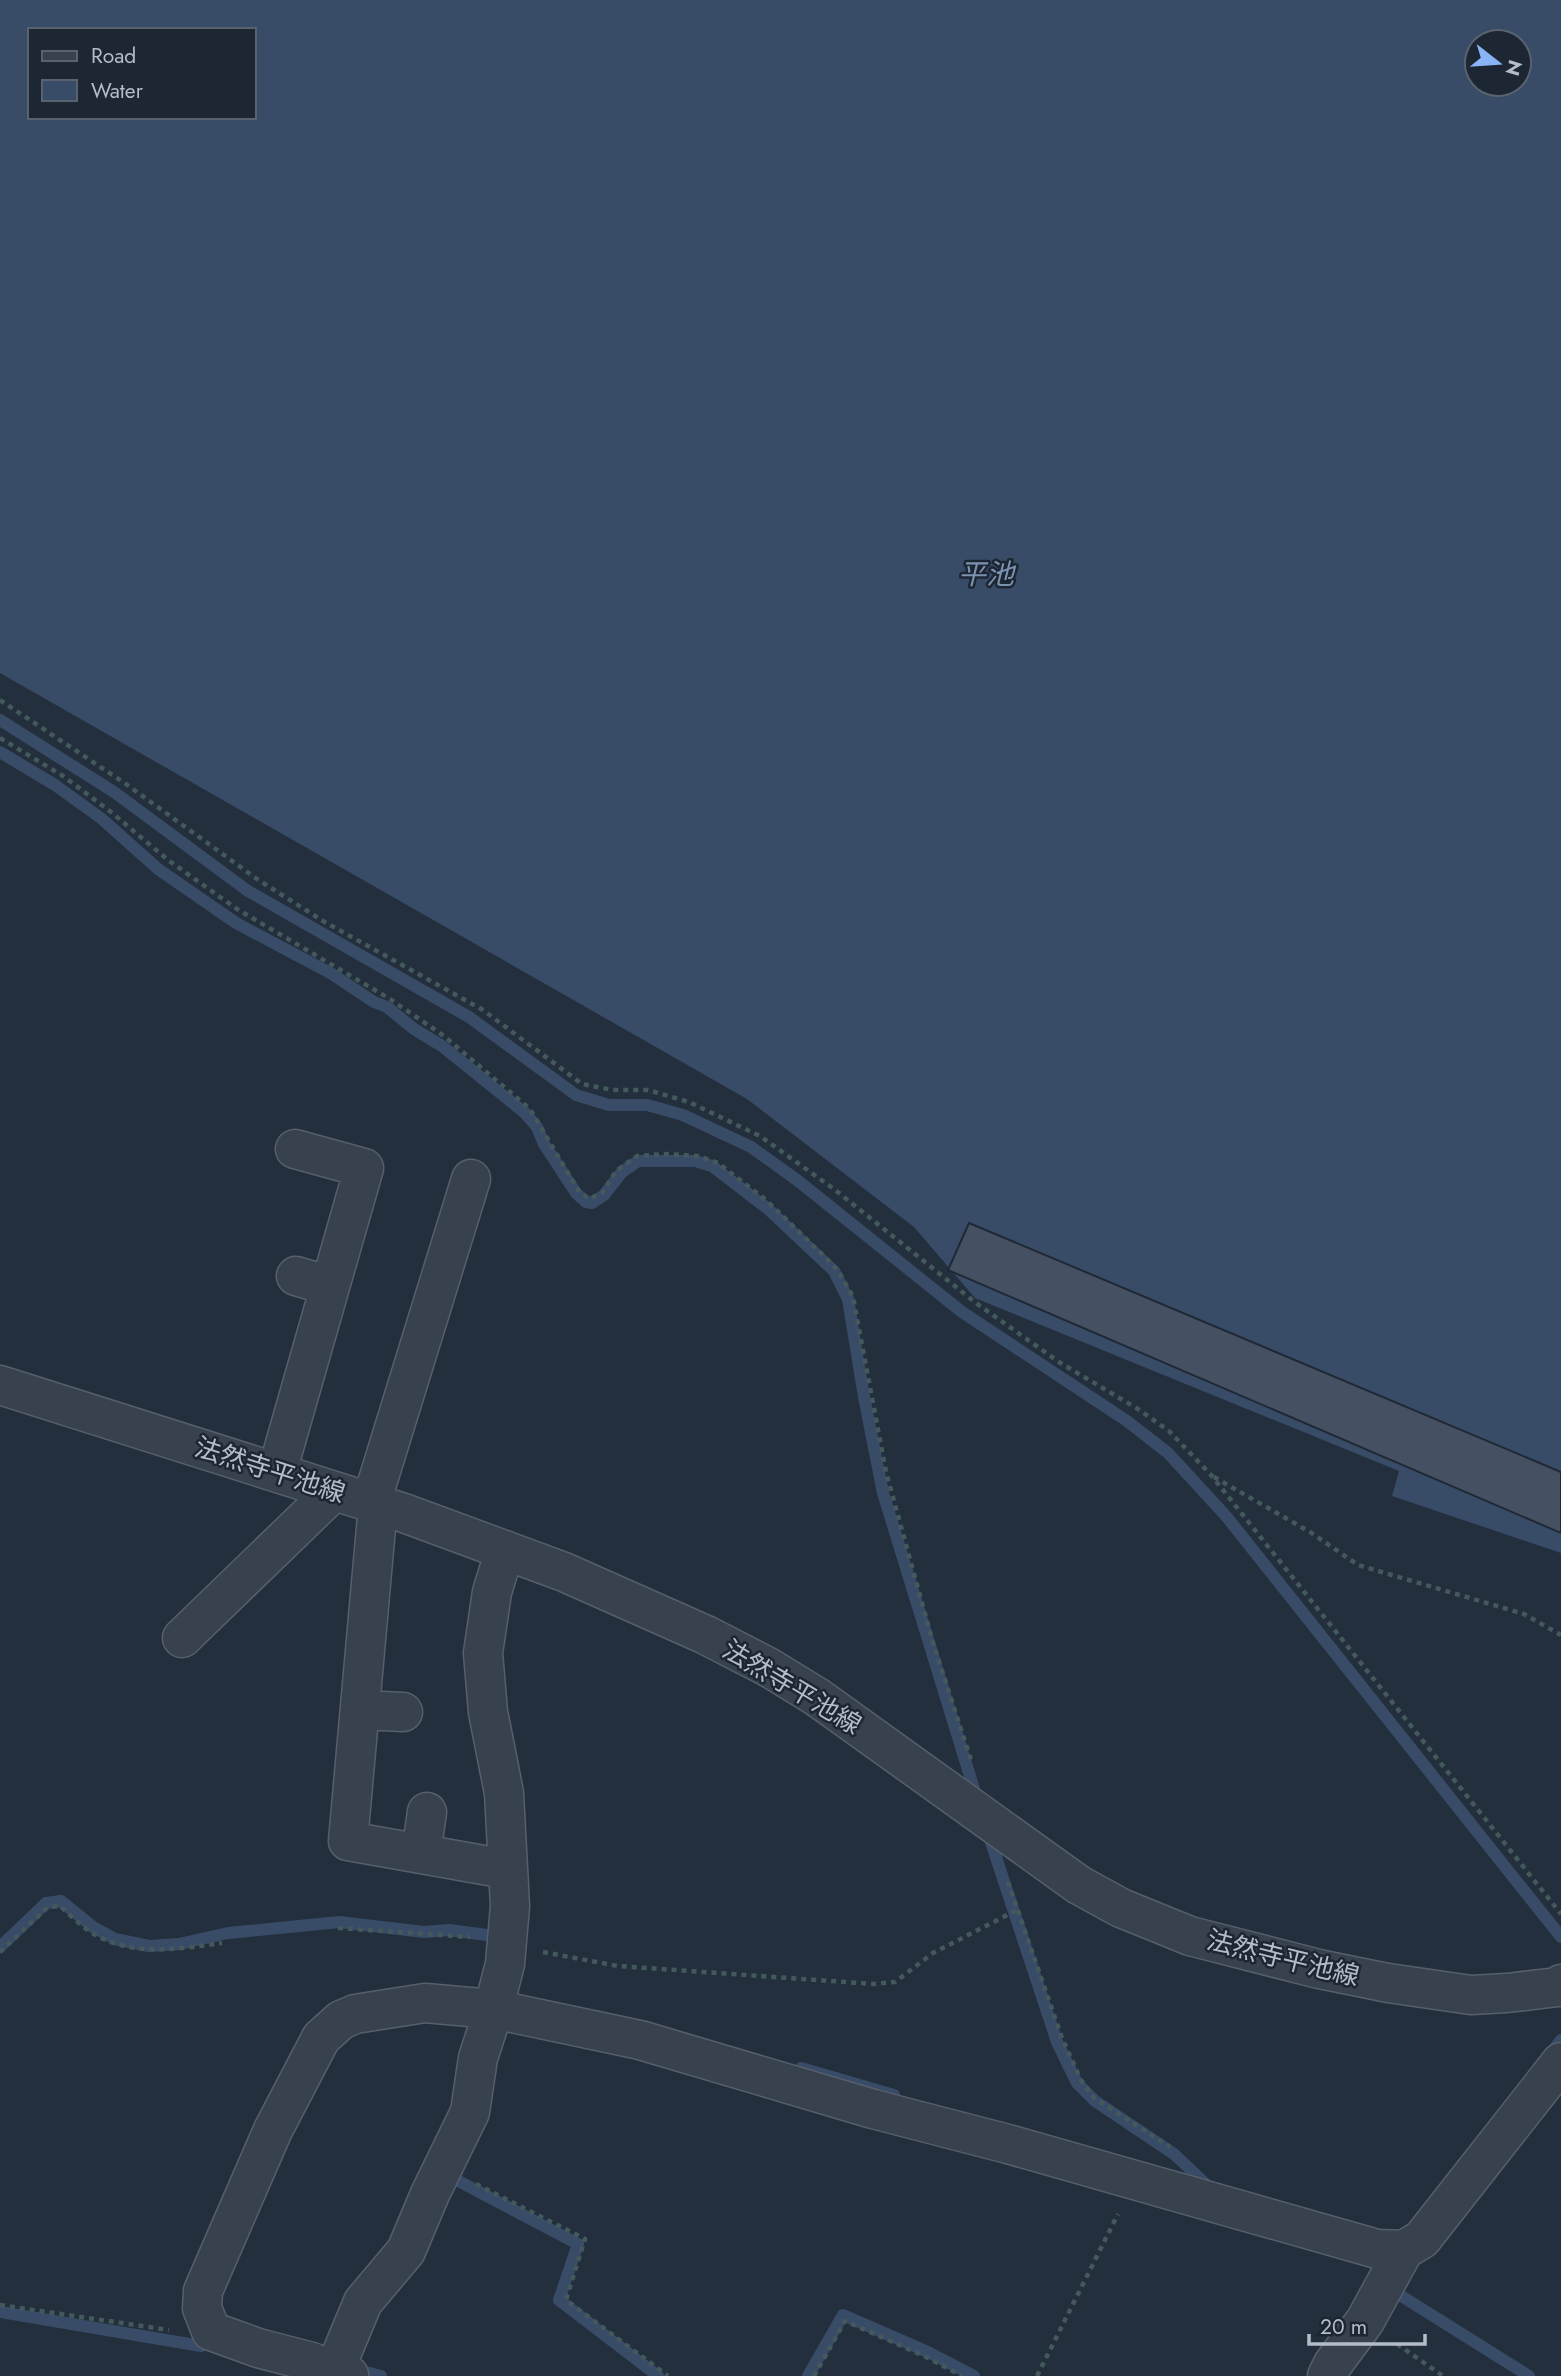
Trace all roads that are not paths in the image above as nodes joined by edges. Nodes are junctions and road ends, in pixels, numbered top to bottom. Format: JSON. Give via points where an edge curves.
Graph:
{"nodes":[{"id":1,"x":295,"y":1149,"type":"dead end"},
{"id":2,"x":471,"y":1179,"type":"dead end"},
{"id":3,"x":0,"y":1385,"type":"edge"},
{"id":4,"x":277,"y":1472,"type":"junction"},
{"id":5,"x":334,"y":1491,"type":"junction"},
{"id":6,"x":374,"y":1504,"type":"junction"},
{"id":7,"x":505,"y":1550,"type":"junction"},
{"id":8,"x":182,"y":1638,"type":"dead end"},
{"id":9,"x":359,"y":1710,"type":"junction"},
{"id":10,"x":403,"y":1712,"type":"dead end"},
{"id":11,"x":427,"y":1812,"type":"dead end"},
{"id":12,"x":421,"y":1854,"type":"junction"},
{"id":13,"x":506,"y":1868,"type":"junction"},
{"id":14,"x":1560,"y":1987,"type":"edge"},
{"id":15,"x":493,"y":2009,"type":"junction"},
{"id":16,"x":1561,"y":2062,"type":"edge"},
{"id":17,"x":1404,"y":2250,"type":"junction"},
{"id":18,"x":333,"y":2374,"type":"edge"},
{"id":19,"x":1327,"y":2376,"type":"edge"}],
"edges":[{"from":1,"to":4,"type":"street","via":[[364,1168],[313,1281]]},
{"from":2,"to":6,"type":"street"},
{"from":3,"to":4,"type":"street","name":"法然寺平池線"},
{"from":4,"to":5,"type":"street","name":"法然寺平池線"},
{"from":5,"to":6,"type":"street","name":"法然寺平池線"},
{"from":5,"to":8,"type":"street"},
{"from":6,"to":7,"type":"street","name":"法然寺平池線"},
{"from":6,"to":9,"type":"street"},
{"from":7,"to":13,"type":"street","via":[[492,1592],[483,1653],[488,1712],[504,1793]]},
{"from":7,"to":14,"type":"street","name":"法然寺平池線","via":[[631,1601],[768,1667],[817,1696],[1079,1885],[1121,1908],[1190,1936],[1319,1969],[1471,1995]]},
{"from":9,"to":10,"type":"street"},
{"from":9,"to":12,"type":"street","via":[[348,1841]]},
{"from":11,"to":12,"type":"street"},
{"from":12,"to":13,"type":"street"},
{"from":13,"to":15,"type":"street","via":[[505,1964]]},
{"from":15,"to":17,"type":"street","via":[[640,2040],[1377,2249]]},
{"from":15,"to":18,"type":"street","via":[[478,2058],[470,2112],[406,2251],[363,2302]]},
{"from":15,"to":18,"type":"street","via":[[425,2003],[341,2020],[321,2038],[273,2130],[203,2291],[202,2308],[211,2331],[312,2362]]},
{"from":16,"to":17,"type":"street","via":[[1422,2239]]},
{"from":17,"to":19,"type":"street"}]}
